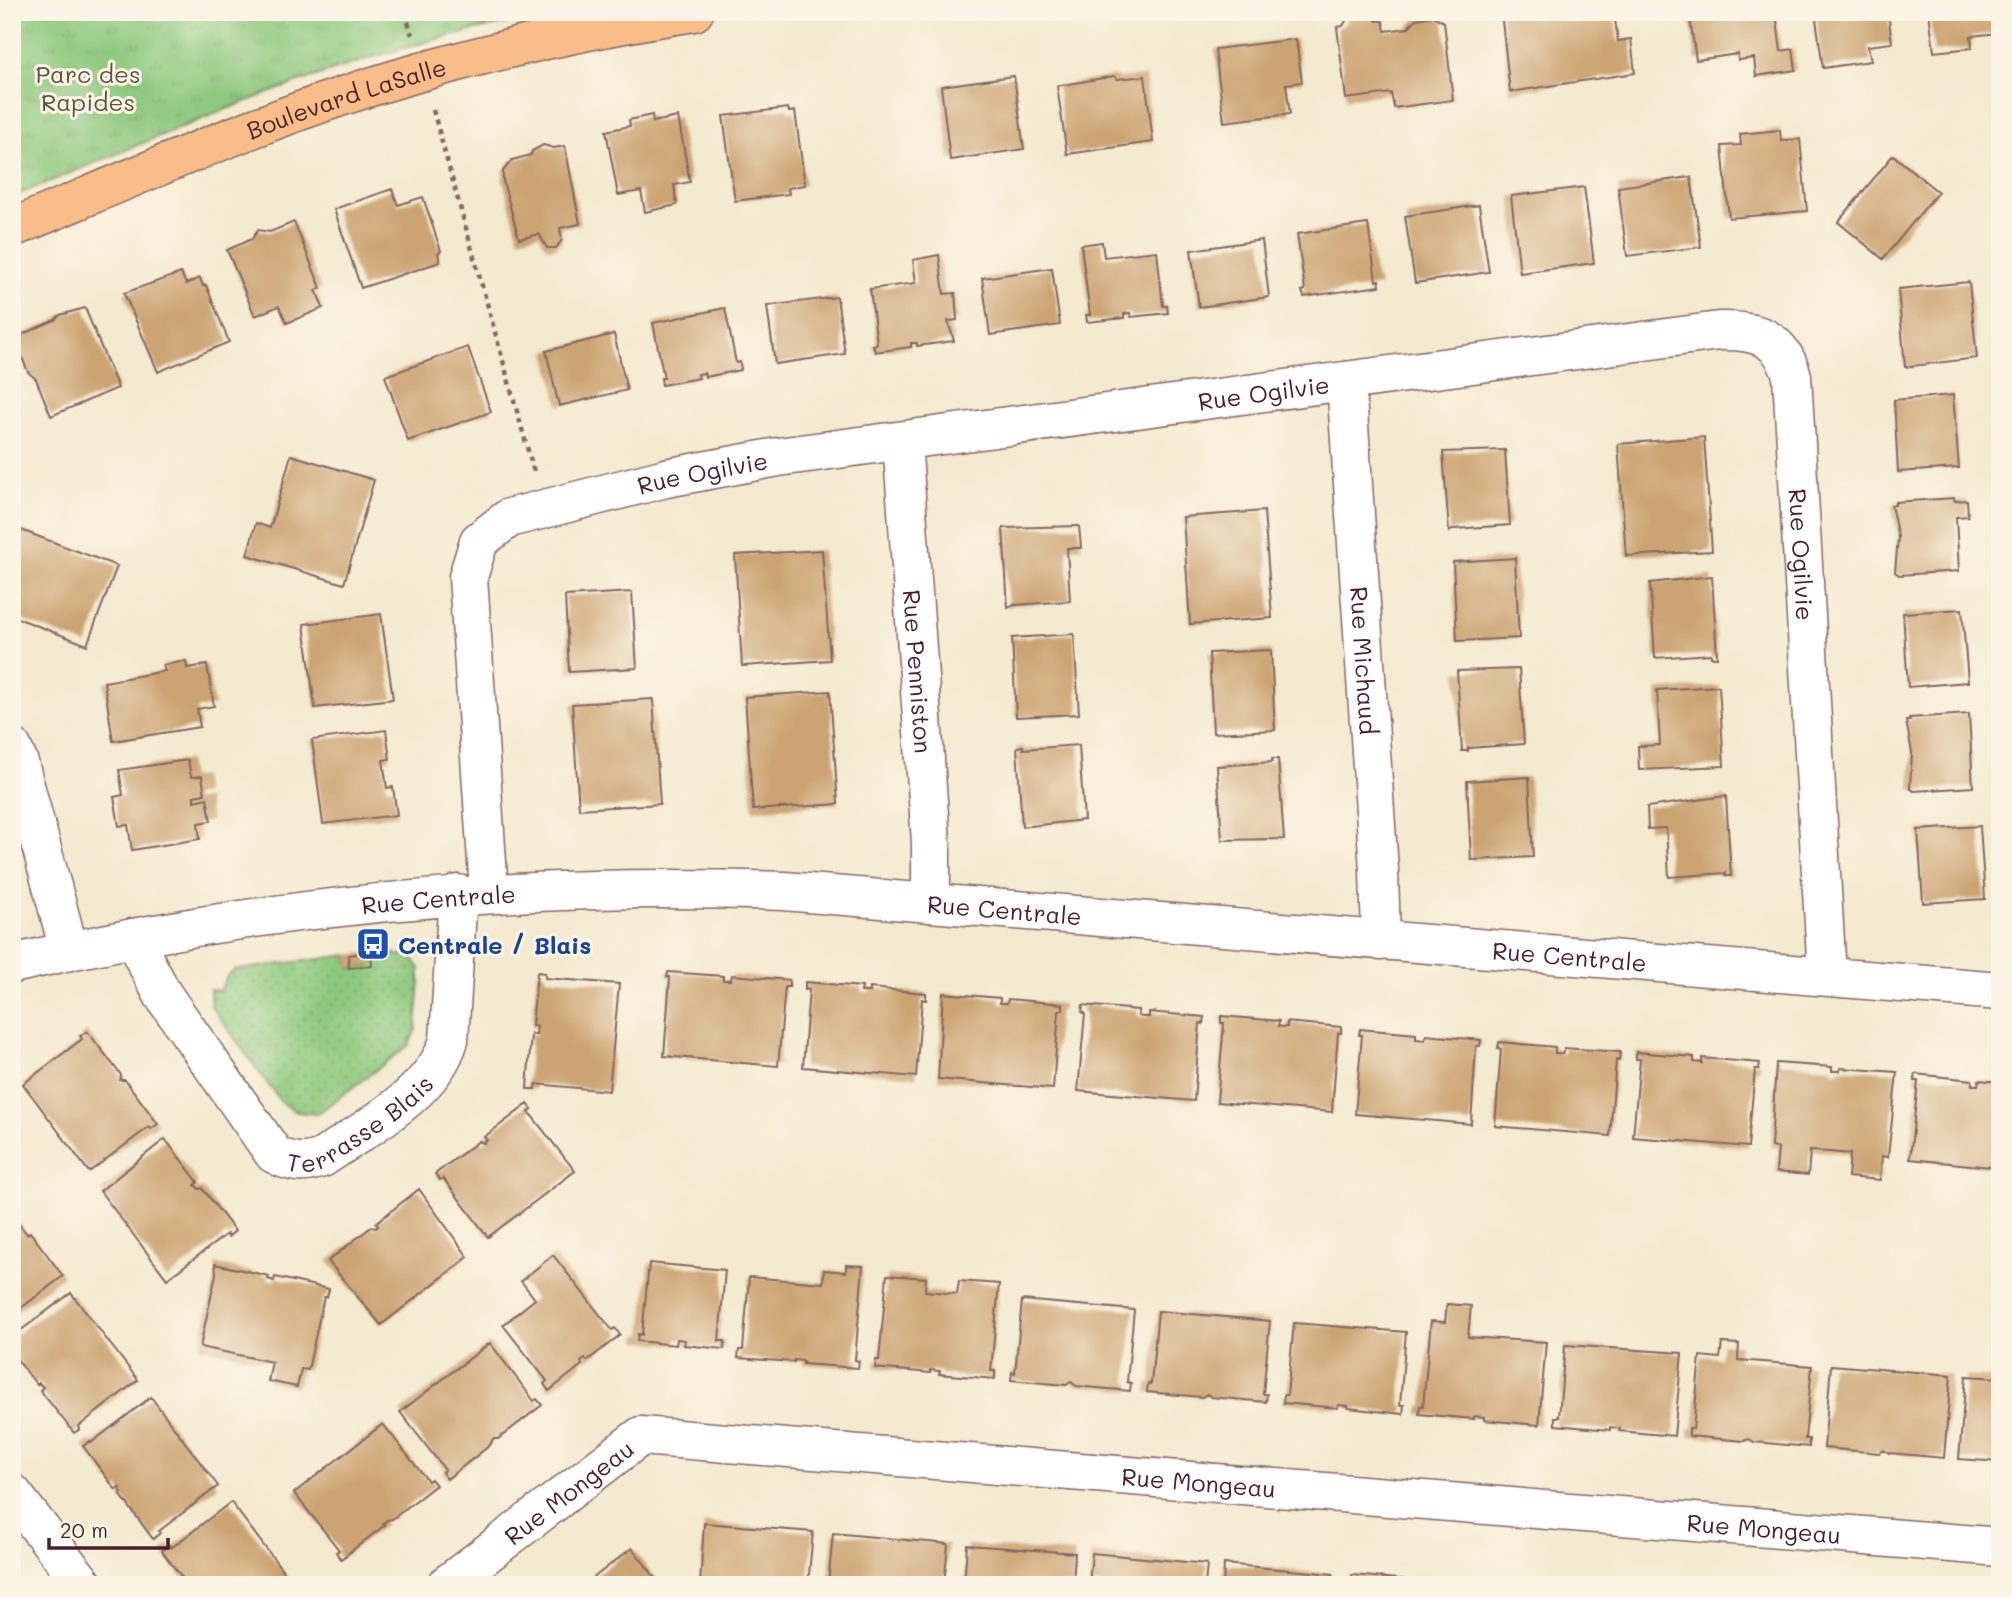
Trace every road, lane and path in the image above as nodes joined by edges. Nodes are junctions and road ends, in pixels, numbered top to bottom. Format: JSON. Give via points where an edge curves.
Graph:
{"nodes":[{"id":1,"x":405,"y":12,"type":"edge"},
{"id":2,"x":694,"y":12,"type":"edge"},
{"id":3,"x":415,"y":45,"type":"dead end"},
{"id":4,"x":431,"y":103,"type":"dead end"},
{"id":5,"x":12,"y":228,"type":"edge"},
{"id":6,"x":1346,"y":381,"type":"junction"},
{"id":7,"x":902,"y":441,"type":"junction"},
{"id":8,"x":534,"y":473,"type":"dead end"},
{"id":9,"x":12,"y":747,"type":"edge"},
{"id":10,"x":474,"y":893,"type":"junction"},
{"id":11,"x":931,"y":902,"type":"junction"},
{"id":12,"x":133,"y":938,"type":"junction"},
{"id":13,"x":1381,"y":941,"type":"junction"},
{"id":14,"x":69,"y":950,"type":"junction"},
{"id":15,"x":12,"y":964,"type":"edge"},
{"id":16,"x":1827,"y":976,"type":"junction"},
{"id":17,"x":2000,"y":991,"type":"edge"},
{"id":18,"x":12,"y":1493,"type":"edge"},
{"id":19,"x":2000,"y":1547,"type":"edge"},
{"id":20,"x":84,"y":1585,"type":"edge"},
{"id":21,"x":446,"y":1585,"type":"edge"}],
"edges":[{"from":1,"to":3,"type":"path"},
{"from":2,"to":5,"type":"main road","name":"Boulevard LaSalle","via":[[412,74],[202,150]]},
{"from":4,"to":8,"type":"path"},
{"from":6,"to":7,"type":"street","name":"Rue Ogilvie"},
{"from":6,"to":13,"type":"street","name":"Rue Michaud"},
{"from":6,"to":16,"type":"street","name":"Rue Ogilvie","via":[[1719,331],[1749,331],[1778,348],[1792,376]]},
{"from":7,"to":10,"type":"street","name":"Rue Ogilvie","via":[[719,467],[617,489],[509,518],[479,541],[468,577]]},
{"from":7,"to":11,"type":"street","name":"Rue Penniston","via":[[931,842]]},
{"from":9,"to":14,"type":"street"},
{"from":10,"to":11,"type":"street","name":"Rue Centrale","via":[[705,888]]},
{"from":10,"to":12,"type":"street","name":"Rue Centrale","via":[[346,904]]},
{"from":10,"to":12,"type":"street","name":"Terrasse Blais","via":[[443,1058],[422,1087],[312,1162],[297,1163],[274,1154],[163,995]]},
{"from":11,"to":13,"type":"street","name":"Rue Centrale"},
{"from":12,"to":14,"type":"street","name":"Rue Centrale"},
{"from":13,"to":16,"type":"street","name":"Rue Centrale"},
{"from":14,"to":15,"type":"street","name":"Rue Centrale"},
{"from":16,"to":17,"type":"street","name":"Rue Centrale"},
{"from":18,"to":20,"type":"street"},
{"from":19,"to":21,"type":"street","name":"Rue Mongeau","via":[[641,1436]]}]}
